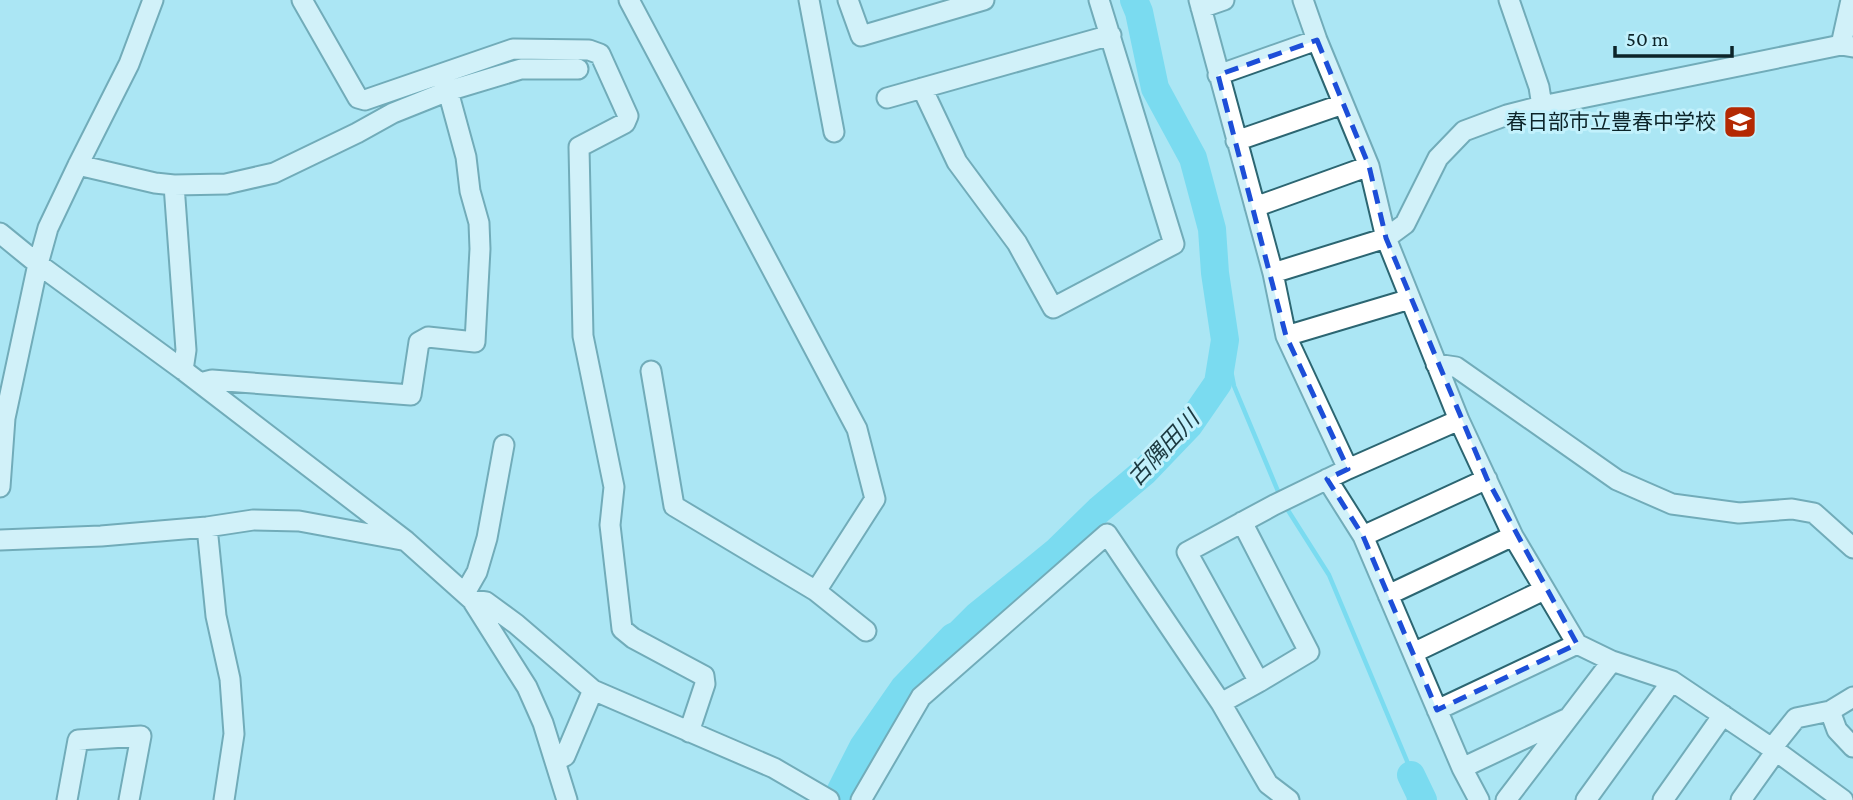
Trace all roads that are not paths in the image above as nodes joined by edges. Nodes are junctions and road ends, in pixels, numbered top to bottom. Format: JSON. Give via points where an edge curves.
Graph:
{"nodes":[{"id":1,"x":153,"y":0,"type":"edge"},
{"id":2,"x":302,"y":0,"type":"edge"},
{"id":3,"x":629,"y":0,"type":"edge"},
{"id":4,"x":809,"y":0,"type":"edge"},
{"id":5,"x":848,"y":0,"type":"edge"},
{"id":6,"x":984,"y":0,"type":"edge"},
{"id":7,"x":1099,"y":0,"type":"edge"},
{"id":8,"x":1224,"y":0,"type":"edge"},
{"id":9,"x":1303,"y":0,"type":"edge"},
{"id":10,"x":1509,"y":0,"type":"edge"},
{"id":11,"x":1851,"y":0,"type":"edge"},
{"id":12,"x":1200,"y":4,"type":"edge"},
{"id":13,"x":1111,"y":35,"type":"junction"},
{"id":14,"x":1317,"y":40,"type":"junction"},
{"id":15,"x":1847,"y":46,"type":"edge"},
{"id":16,"x":578,"y":69,"type":"dead end"},
{"id":17,"x":1218,"y":75,"type":"junction"},
{"id":18,"x":922,"y":88,"type":"junction"},
{"id":19,"x":448,"y":91,"type":"junction"},
{"id":20,"x":887,"y":98,"type":"dead end"},
{"id":21,"x":1343,"y":104,"type":"junction"},
{"id":22,"x":1542,"y":106,"type":"junction"},
{"id":23,"x":834,"y":132,"type":"dead end"},
{"id":24,"x":1236,"y":141,"type":"junction"},
{"id":25,"x":78,"y":164,"type":"junction"},
{"id":26,"x":1369,"y":166,"type":"junction"},
{"id":27,"x":174,"y":186,"type":"junction"},
{"id":28,"x":1255,"y":207,"type":"junction"},
{"id":29,"x":0,"y":233,"type":"edge"},
{"id":30,"x":1386,"y":238,"type":"junction"},
{"id":31,"x":38,"y":264,"type":"junction"},
{"id":32,"x":1273,"y":273,"type":"junction"},
{"id":33,"x":1410,"y":299,"type":"junction"},
{"id":34,"x":1286,"y":336,"type":"junction"},
{"id":35,"x":1436,"y":364,"type":"junction"},
{"id":36,"x":183,"y":370,"type":"junction"},
{"id":37,"x":651,"y":371,"type":"dead end"},
{"id":38,"x":200,"y":383,"type":"junction"},
{"id":39,"x":1459,"y":420,"type":"junction"},
{"id":40,"x":504,"y":445,"type":"dead end"},
{"id":41,"x":1348,"y":469,"type":"junction"},
{"id":42,"x":1327,"y":479,"type":"junction"},
{"id":43,"x":1487,"y":479,"type":"junction"},
{"id":44,"x":0,"y":487,"type":"edge"},
{"id":45,"x":1242,"y":522,"type":"junction"},
{"id":46,"x":206,"y":527,"type":"junction"},
{"id":47,"x":1363,"y":536,"type":"junction"},
{"id":48,"x":1513,"y":536,"type":"junction"},
{"id":49,"x":0,"y":540,"type":"edge"},
{"id":50,"x":407,"y":541,"type":"junction"},
{"id":51,"x":1853,"y":548,"type":"edge"},
{"id":52,"x":1544,"y":590,"type":"junction"},
{"id":53,"x":816,"y":591,"type":"junction"},
{"id":54,"x":1388,"y":595,"type":"junction"},
{"id":55,"x":468,"y":596,"type":"junction"},
{"id":56,"x":866,"y":631,"type":"dead end"},
{"id":57,"x":1577,"y":644,"type":"junction"},
{"id":58,"x":1413,"y":653,"type":"junction"},
{"id":59,"x":1612,"y":661,"type":"junction"},
{"id":60,"x":1672,"y":681,"type":"junction"},
{"id":61,"x":1259,"y":682,"type":"junction"},
{"id":62,"x":593,"y":690,"type":"junction"},
{"id":63,"x":1853,"y":697,"type":"edge"},
{"id":64,"x":1221,"y":703,"type":"junction"},
{"id":65,"x":1437,"y":710,"type":"junction"},
{"id":66,"x":1830,"y":711,"type":"junction"},
{"id":67,"x":1723,"y":715,"type":"junction"},
{"id":68,"x":1570,"y":718,"type":"junction"},
{"id":69,"x":689,"y":732,"type":"junction"},
{"id":70,"x":1853,"y":747,"type":"edge"},
{"id":71,"x":1774,"y":749,"type":"junction"},
{"id":72,"x":555,"y":761,"type":"junction"},
{"id":73,"x":1462,"y":768,"type":"junction"},
{"id":74,"x":1832,"y":797,"type":"edge"},
{"id":75,"x":67,"y":800,"type":"edge"},
{"id":76,"x":129,"y":800,"type":"edge"},
{"id":77,"x":224,"y":800,"type":"edge"},
{"id":78,"x":567,"y":800,"type":"edge"},
{"id":79,"x":829,"y":800,"type":"edge"},
{"id":80,"x":860,"y":800,"type":"edge"},
{"id":81,"x":1289,"y":800,"type":"edge"},
{"id":82,"x":1479,"y":800,"type":"edge"},
{"id":83,"x":1506,"y":800,"type":"edge"},
{"id":84,"x":1586,"y":800,"type":"edge"},
{"id":85,"x":1663,"y":800,"type":"edge"},
{"id":86,"x":1741,"y":800,"type":"edge"}],
"edges":[{"from":1,"to":25,"type":"street","via":[[130,64]]},
{"from":2,"to":69,"type":"street","via":[[358,98],[365,100],[513,49],[589,50],[600,54],[605,63],[628,116],[625,123],[579,147],[583,336],[614,487],[610,525],[622,629],[704,676]]},
{"from":3,"to":53,"type":"street","via":[[857,429],[876,499]]},
{"from":4,"to":23,"type":"street"},
{"from":5,"to":6,"type":"street","via":[[862,36]]},
{"from":7,"to":13,"type":"street"},
{"from":8,"to":12,"type":"street"},
{"from":9,"to":14,"type":"street"},
{"from":10,"to":22,"type":"street"},
{"from":11,"to":15,"type":"street"},
{"from":12,"to":17,"type":"street"},
{"from":13,"to":18,"type":"street"},
{"from":13,"to":18,"type":"street","via":[[1174,244],[1053,308],[1017,243],[957,162]]},
{"from":14,"to":17,"type":"street"},
{"from":14,"to":21,"type":"street"},
{"from":15,"to":22,"type":"street"},
{"from":16,"to":19,"type":"street","via":[[521,69]]},
{"from":17,"to":24,"type":"street"},
{"from":18,"to":20,"type":"street"},
{"from":19,"to":27,"type":"street","via":[[393,113],[274,173],[226,184]]},
{"from":19,"to":38,"type":"street","via":[[479,223],[475,342],[428,337],[419,342],[411,395],[212,380]]},
{"from":21,"to":24,"type":"street"},
{"from":21,"to":26,"type":"street"},
{"from":22,"to":30,"type":"street","via":[[1464,131],[1438,158],[1405,224]]},
{"from":24,"to":28,"type":"street"},
{"from":25,"to":27,"type":"street"},
{"from":25,"to":31,"type":"street","via":[[48,228]]},
{"from":26,"to":28,"type":"street"},
{"from":26,"to":30,"type":"street"},
{"from":27,"to":36,"type":"street","via":[[186,350]]},
{"from":28,"to":32,"type":"street"},
{"from":29,"to":31,"type":"street"},
{"from":30,"to":32,"type":"street"},
{"from":30,"to":33,"type":"street"},
{"from":31,"to":36,"type":"street"},
{"from":31,"to":44,"type":"street","via":[[5,418]]},
{"from":32,"to":34,"type":"street"},
{"from":33,"to":34,"type":"street"},
{"from":33,"to":35,"type":"street"},
{"from":34,"to":41,"type":"street"},
{"from":35,"to":39,"type":"street"},
{"from":35,"to":51,"type":"street","via":[[1456,367],[1617,480],[1672,504],[1739,513],[1792,509],[1814,513]]},
{"from":36,"to":38,"type":"street"},
{"from":37,"to":53,"type":"street","via":[[674,506]]},
{"from":38,"to":50,"type":"street"},
{"from":39,"to":41,"type":"street"},
{"from":39,"to":43,"type":"street"},
{"from":40,"to":55,"type":"street","via":[[487,538]]},
{"from":41,"to":42,"type":"street"},
{"from":42,"to":45,"type":"street"},
{"from":42,"to":47,"type":"street"},
{"from":43,"to":47,"type":"street"},
{"from":43,"to":48,"type":"street"},
{"from":45,"to":61,"type":"street","via":[[1309,652]]},
{"from":45,"to":61,"type":"street","via":[[1187,552]]},
{"from":46,"to":49,"type":"street"},
{"from":46,"to":50,"type":"street","via":[[253,520],[299,522]]},
{"from":46,"to":77,"type":"street","via":[[234,734]]},
{"from":47,"to":54,"type":"street"},
{"from":48,"to":52,"type":"street"},
{"from":48,"to":54,"type":"street"},
{"from":50,"to":55,"type":"street"},
{"from":52,"to":57,"type":"street"},
{"from":52,"to":58,"type":"street"},
{"from":53,"to":56,"type":"street"},
{"from":54,"to":58,"type":"street"},
{"from":55,"to":62,"type":"street","via":[[486,602],[516,624]]},
{"from":55,"to":72,"type":"street","via":[[527,687]]},
{"from":57,"to":59,"type":"street"},
{"from":57,"to":65,"type":"street"},
{"from":58,"to":65,"type":"street"},
{"from":59,"to":60,"type":"street"},
{"from":59,"to":68,"type":"street"},
{"from":60,"to":67,"type":"street"},
{"from":60,"to":84,"type":"street"},
{"from":61,"to":64,"type":"street"},
{"from":62,"to":69,"type":"street"},
{"from":62,"to":72,"type":"street","via":[[565,756]]},
{"from":63,"to":66,"type":"street"},
{"from":64,"to":80,"type":"street","via":[[1107,534],[921,697]]},
{"from":64,"to":81,"type":"street","via":[[1268,784]]},
{"from":65,"to":73,"type":"street"},
{"from":66,"to":70,"type":"street","via":[[1837,730]]},
{"from":66,"to":71,"type":"street","via":[[1796,718]]},
{"from":67,"to":71,"type":"street"},
{"from":67,"to":85,"type":"street"},
{"from":68,"to":73,"type":"street"},
{"from":68,"to":83,"type":"street"},
{"from":69,"to":79,"type":"street","via":[[774,768]]},
{"from":71,"to":74,"type":"street"},
{"from":71,"to":86,"type":"street"},
{"from":72,"to":78,"type":"street"},
{"from":73,"to":82,"type":"street"},
{"from":75,"to":76,"type":"street","via":[[78,740],[141,736]]}]}
